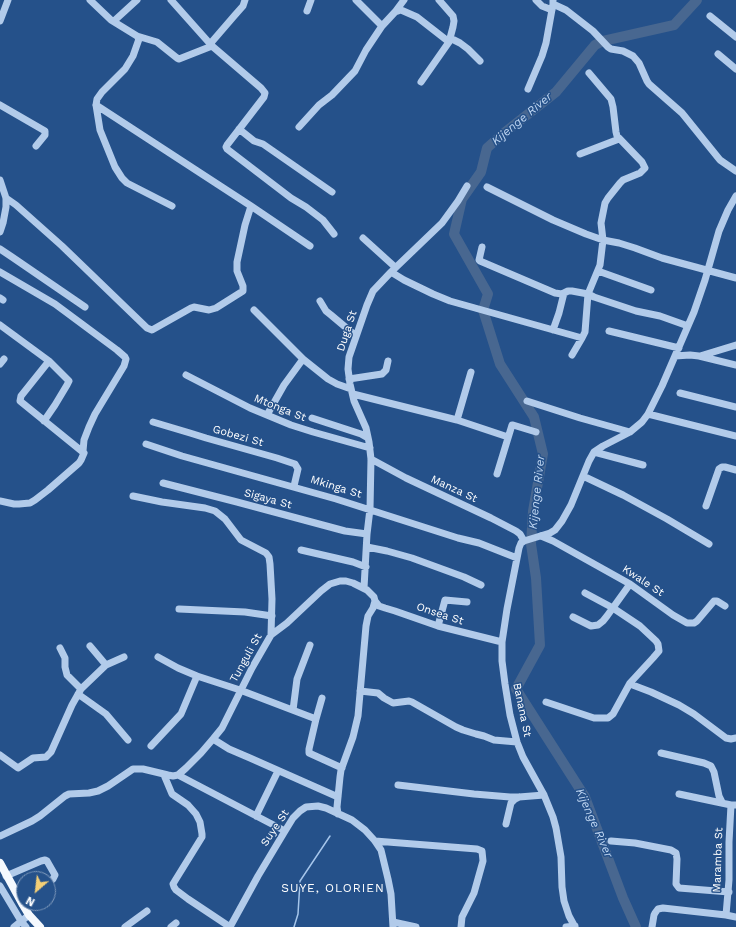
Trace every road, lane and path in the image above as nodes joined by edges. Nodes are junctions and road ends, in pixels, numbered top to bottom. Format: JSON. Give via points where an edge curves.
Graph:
{"nodes":[{"id":1,"x":8,"y":0,"type":"edge"},
{"id":2,"x":90,"y":0,"type":"edge"},
{"id":3,"x":137,"y":0,"type":"edge"},
{"id":4,"x":171,"y":0,"type":"edge"},
{"id":5,"x":245,"y":0,"type":"edge"},
{"id":6,"x":312,"y":0,"type":"edge"},
{"id":7,"x":356,"y":0,"type":"edge"},
{"id":8,"x":404,"y":0,"type":"edge"},
{"id":9,"x":439,"y":0,"type":"edge"},
{"id":10,"x":536,"y":0,"type":"edge"},
{"id":11,"x":553,"y":5,"type":"edge"},
{"id":12,"x":307,"y":11,"type":"dead end"},
{"id":13,"x":395,"y":12,"type":"junction"},
{"id":14,"x":710,"y":16,"type":"dead end"},
{"id":15,"x":0,"y":21,"type":"edge"},
{"id":16,"x":114,"y":21,"type":"junction"},
{"id":17,"x":382,"y":26,"type":"junction"},
{"id":18,"x":137,"y":36,"type":"junction"},
{"id":19,"x":736,"y":37,"type":"edge"},
{"id":20,"x":450,"y":40,"type":"junction"},
{"id":21,"x":211,"y":45,"type":"junction"},
{"id":22,"x":718,"y":54,"type":"dead end"},
{"id":23,"x":480,"y":61,"type":"dead end"},
{"id":24,"x":736,"y":69,"type":"edge"},
{"id":25,"x":589,"y":73,"type":"dead end"},
{"id":26,"x":421,"y":82,"type":"dead end"},
{"id":27,"x":528,"y":89,"type":"dead end"},
{"id":28,"x":0,"y":105,"type":"edge"},
{"id":29,"x":96,"y":105,"type":"junction"},
{"id":30,"x":299,"y":127,"type":"dead end"},
{"id":31,"x":239,"y":129,"type":"junction"},
{"id":32,"x":619,"y":139,"type":"junction"},
{"id":33,"x":36,"y":146,"type":"dead end"},
{"id":34,"x":580,"y":154,"type":"dead end"},
{"id":35,"x":736,"y":171,"type":"edge"},
{"id":36,"x":0,"y":180,"type":"edge"},
{"id":37,"x":467,"y":186,"type":"dead end"},
{"id":38,"x":487,"y":187,"type":"dead end"},
{"id":39,"x":332,"y":192,"type":"dead end"},
{"id":40,"x":736,"y":196,"type":"edge"},
{"id":41,"x":6,"y":198,"type":"junction"},
{"id":42,"x":172,"y":206,"type":"dead end"},
{"id":43,"x":251,"y":206,"type":"junction"},
{"id":44,"x":0,"y":232,"type":"edge"},
{"id":45,"x":334,"y":234,"type":"dead end"},
{"id":46,"x":364,"y":238,"type":"dead end"},
{"id":47,"x":603,"y":240,"type":"junction"},
{"id":48,"x":310,"y":246,"type":"dead end"},
{"id":49,"x":482,"y":247,"type":"dead end"},
{"id":50,"x":0,"y":249,"type":"edge"},
{"id":51,"x":393,"y":269,"type":"junction"},
{"id":52,"x":708,"y":270,"type":"junction"},
{"id":53,"x":598,"y":271,"type":"junction"},
{"id":54,"x":0,"y":272,"type":"edge"},
{"id":55,"x":736,"y":278,"type":"edge"},
{"id":56,"x":651,"y":290,"type":"dead end"},
{"id":57,"x":564,"y":292,"type":"junction"},
{"id":58,"x":588,"y":294,"type":"junction"},
{"id":59,"x":320,"y":301,"type":"dead end"},
{"id":60,"x":85,"y":307,"type":"dead end"},
{"id":61,"x":254,"y":310,"type":"dead end"},
{"id":62,"x":0,"y":325,"type":"edge"},
{"id":63,"x":688,"y":326,"type":"junction"},
{"id":64,"x":553,"y":330,"type":"junction"},
{"id":65,"x":609,"y":331,"type":"dead end"},
{"id":66,"x":356,"y":336,"type":"junction"},
{"id":67,"x":582,"y":338,"type":"junction"},
{"id":68,"x":736,"y":345,"type":"edge"},
{"id":69,"x":679,"y":348,"type":"junction"},
{"id":70,"x":572,"y":355,"type":"dead end"},
{"id":71,"x":675,"y":356,"type":"junction"},
{"id":72,"x":699,"y":356,"type":"junction"},
{"id":73,"x":303,"y":359,"type":"junction"},
{"id":74,"x":49,"y":361,"type":"junction"},
{"id":75,"x":388,"y":361,"type":"dead end"},
{"id":76,"x":736,"y":365,"type":"edge"},
{"id":77,"x":471,"y":372,"type":"dead end"},
{"id":78,"x":186,"y":375,"type":"dead end"},
{"id":79,"x":349,"y":379,"type":"junction"},
{"id":80,"x":352,"y":392,"type":"junction"},
{"id":81,"x":680,"y":393,"type":"dead end"},
{"id":82,"x":527,"y":400,"type":"dead end"},
{"id":83,"x":736,"y":407,"type":"edge"},
{"id":84,"x":648,"y":414,"type":"junction"},
{"id":85,"x":267,"y":415,"type":"junction"},
{"id":86,"x":312,"y":418,"type":"dead end"},
{"id":87,"x":457,"y":420,"type":"junction"},
{"id":88,"x":44,"y":421,"type":"junction"},
{"id":89,"x":153,"y":422,"type":"dead end"},
{"id":90,"x":536,"y":432,"type":"dead end"},
{"id":91,"x":630,"y":432,"type":"junction"},
{"id":92,"x":736,"y":436,"type":"edge"},
{"id":93,"x":508,"y":437,"type":"junction"},
{"id":94,"x":368,"y":438,"type":"junction"},
{"id":95,"x":146,"y":444,"type":"dead end"},
{"id":96,"x":370,"y":448,"type":"junction"},
{"id":97,"x":594,"y":452,"type":"junction"},
{"id":98,"x":84,"y":453,"type":"junction"},
{"id":99,"x":371,"y":459,"type":"junction"},
{"id":100,"x":643,"y":465,"type":"dead end"},
{"id":101,"x":736,"y":470,"type":"edge"},
{"id":102,"x":497,"y":474,"type":"dead end"},
{"id":103,"x":583,"y":476,"type":"junction"},
{"id":104,"x":163,"y":483,"type":"dead end"},
{"id":105,"x":294,"y":486,"type":"junction"},
{"id":106,"x":0,"y":494,"type":"edge"},
{"id":107,"x":133,"y":496,"type":"dead end"},
{"id":108,"x":3,"y":502,"type":"edge"},
{"id":109,"x":706,"y":506,"type":"dead end"},
{"id":110,"x":370,"y":509,"type":"junction"},
{"id":111,"x":367,"y":534,"type":"junction"},
{"id":112,"x":538,"y":537,"type":"junction"},
{"id":113,"x":526,"y":541,"type":"junction"},
{"id":114,"x":709,"y":544,"type":"dead end"},
{"id":115,"x":367,"y":547,"type":"junction"},
{"id":116,"x":302,"y":550,"type":"dead end"},
{"id":117,"x":517,"y":558,"type":"junction"},
{"id":118,"x":366,"y":567,"type":"junction"},
{"id":119,"x":630,"y":584,"type":"junction"},
{"id":120,"x":481,"y":585,"type":"dead end"},
{"id":121,"x":364,"y":588,"type":"junction"},
{"id":122,"x":585,"y":593,"type":"dead end"},
{"id":123,"x":375,"y":601,"type":"junction"},
{"id":124,"x":467,"y":602,"type":"dead end"},
{"id":125,"x":725,"y":606,"type":"dead end"},
{"id":126,"x":613,"y":608,"type":"junction"},
{"id":127,"x":179,"y":609,"type":"dead end"},
{"id":128,"x":272,"y":616,"type":"junction"},
{"id":129,"x":573,"y":617,"type":"dead end"},
{"id":130,"x":438,"y":626,"type":"junction"},
{"id":131,"x":272,"y":635,"type":"junction"},
{"id":132,"x":502,"y":642,"type":"junction"},
{"id":133,"x":310,"y":645,"type":"dead end"},
{"id":134,"x":90,"y":646,"type":"dead end"},
{"id":135,"x":60,"y":648,"type":"dead end"},
{"id":136,"x":124,"y":657,"type":"dead end"},
{"id":137,"x":158,"y":658,"type":"dead end"},
{"id":138,"x":106,"y":665,"type":"junction"},
{"id":139,"x":197,"y":676,"type":"junction"},
{"id":140,"x":630,"y":684,"type":"junction"},
{"id":141,"x":240,"y":690,"type":"junction"},
{"id":142,"x":79,"y":691,"type":"junction"},
{"id":143,"x":360,"y":691,"type":"junction"},
{"id":144,"x":322,"y":698,"type":"dead end"},
{"id":145,"x":546,"y":702,"type":"dead end"},
{"id":146,"x":293,"y":710,"type":"junction"},
{"id":147,"x":316,"y":719,"type":"junction"},
{"id":148,"x":736,"y":738,"type":"edge"},
{"id":149,"x":213,"y":739,"type":"junction"},
{"id":150,"x":128,"y":740,"type":"dead end"},
{"id":151,"x":516,"y":742,"type":"junction"},
{"id":152,"x":151,"y":746,"type":"dead end"},
{"id":153,"x":661,"y":753,"type":"dead end"},
{"id":154,"x":0,"y":755,"type":"edge"},
{"id":155,"x":342,"y":768,"type":"junction"},
{"id":156,"x":278,"y":771,"type":"junction"},
{"id":157,"x":178,"y":774,"type":"junction"},
{"id":158,"x":164,"y":775,"type":"junction"},
{"id":159,"x":398,"y":785,"type":"dead end"},
{"id":160,"x":679,"y":794,"type":"dead end"},
{"id":161,"x":544,"y":795,"type":"junction"},
{"id":162,"x":338,"y":797,"type":"junction"},
{"id":163,"x":519,"y":797,"type":"junction"},
{"id":164,"x":722,"y":802,"type":"junction"},
{"id":165,"x":734,"y":805,"type":"edge"},
{"id":166,"x":338,"y":814,"type":"junction"},
{"id":167,"x":256,"y":816,"type":"junction"},
{"id":168,"x":506,"y":824,"type":"dead end"},
{"id":169,"x":285,"y":831,"type":"junction"},
{"id":170,"x":0,"y":836,"type":"edge"},
{"id":171,"x":375,"y":841,"type":"junction"},
{"id":172,"x":611,"y":841,"type":"dead end"},
{"id":173,"x":0,"y":863,"type":"edge"},
{"id":174,"x":18,"y":871,"type":"edge"},
{"id":175,"x":53,"y":871,"type":"edge"},
{"id":176,"x":16,"y":872,"type":"edge"},
{"id":177,"x":6,"y":876,"type":"junction"},
{"id":178,"x":733,"y":880,"type":"edge"},
{"id":179,"x":0,"y":886,"type":"edge"},
{"id":180,"x":16,"y":892,"type":"edge"},
{"id":181,"x":729,"y":892,"type":"junction"},
{"id":182,"x":27,"y":911,"type":"edge"},
{"id":183,"x":147,"y":911,"type":"dead end"},
{"id":184,"x":29,"y":915,"type":"junction"},
{"id":185,"x":726,"y":915,"type":"junction"},
{"id":186,"x":736,"y":917,"type":"edge"},
{"id":187,"x":23,"y":924,"type":"edge"},
{"id":188,"x":393,"y":925,"type":"edge"},
{"id":189,"x":14,"y":927,"type":"edge"},
{"id":190,"x":40,"y":927,"type":"edge"},
{"id":191,"x":125,"y":927,"type":"edge"},
{"id":192,"x":230,"y":927,"type":"edge"},
{"id":193,"x":416,"y":927,"type":"edge"},
{"id":194,"x":461,"y":927,"type":"edge"},
{"id":195,"x":566,"y":927,"type":"edge"},
{"id":196,"x":575,"y":927,"type":"edge"},
{"id":197,"x":652,"y":927,"type":"edge"}],
"edges":[{"from":1,"to":15,"type":"street"},
{"from":2,"to":16,"type":"street"},
{"from":3,"to":16,"type":"street"},
{"from":4,"to":21,"type":"street"},
{"from":5,"to":21,"type":"street"},
{"from":6,"to":12,"type":"street"},
{"from":7,"to":17,"type":"street"},
{"from":8,"to":13,"type":"street"},
{"from":9,"to":20,"type":"street","via":[[454,18]]},
{"from":10,"to":11,"type":"street","via":[[542,6]]},
{"from":11,"to":27,"type":"street","via":[[546,43]]},
{"from":11,"to":35,"type":"street","via":[[566,10],[593,31],[610,49],[624,51],[633,56],[649,84],[682,113],[720,160]]},
{"from":13,"to":17,"type":"street"},
{"from":13,"to":20,"type":"street","via":[[404,11],[417,17]]},
{"from":14,"to":19,"type":"street"},
{"from":16,"to":18,"type":"street"},
{"from":17,"to":30,"type":"street","via":[[355,71]]},
{"from":18,"to":21,"type":"street","via":[[157,42],[179,59]]},
{"from":18,"to":29,"type":"street","via":[[139,41],[133,56],[102,92]]},
{"from":20,"to":23,"type":"street","via":[[460,43]]},
{"from":20,"to":26,"type":"street"},
{"from":21,"to":31,"type":"street","via":[[265,92],[264,97]]},
{"from":22,"to":24,"type":"street"},
{"from":25,"to":32,"type":"street","via":[[611,100]]},
{"from":28,"to":33,"type":"street","via":[[45,131],[45,135]]},
{"from":29,"to":42,"type":"street","via":[[100,130],[122,178]]},
{"from":29,"to":43,"type":"street"},
{"from":31,"to":39,"type":"street"},
{"from":31,"to":45,"type":"street","via":[[227,144],[228,150],[323,220]]},
{"from":32,"to":34,"type":"street"},
{"from":32,"to":47,"type":"street","via":[[645,168],[623,180],[608,198],[601,223]]},
{"from":36,"to":41,"type":"street"},
{"from":37,"to":51,"type":"street","name":"Duga St","via":[[442,223]]},
{"from":38,"to":47,"type":"street","via":[[553,220]]},
{"from":40,"to":52,"type":"street","via":[[721,225]]},
{"from":41,"to":43,"type":"street","via":[[152,330],[191,308],[216,308],[243,291],[237,262]]},
{"from":41,"to":44,"type":"street"},
{"from":43,"to":48,"type":"street"},
{"from":46,"to":51,"type":"street"},
{"from":47,"to":52,"type":"street"},
{"from":47,"to":53,"type":"street"},
{"from":49,"to":57,"type":"street","via":[[479,260],[482,262],[556,293]]},
{"from":50,"to":60,"type":"street"},
{"from":51,"to":64,"type":"street","via":[[404,280],[450,301]]},
{"from":51,"to":66,"type":"street","name":"Duga St","via":[[370,296]]},
{"from":52,"to":55,"type":"street"},
{"from":52,"to":63,"type":"street"},
{"from":53,"to":56,"type":"street"},
{"from":53,"to":58,"type":"street"},
{"from":54,"to":98,"type":"street","via":[[55,304],[126,359],[89,427],[83,444]]},
{"from":57,"to":58,"type":"street"},
{"from":57,"to":64,"type":"street"},
{"from":58,"to":63,"type":"street"},
{"from":58,"to":67,"type":"street","via":[[586,328]]},
{"from":59,"to":66,"type":"street","via":[[326,311]]},
{"from":61,"to":73,"type":"street"},
{"from":62,"to":74,"type":"street"},
{"from":63,"to":69,"type":"street"},
{"from":64,"to":67,"type":"street"},
{"from":65,"to":69,"type":"street"},
{"from":66,"to":79,"type":"street","name":"Duga St","via":[[349,356]]},
{"from":67,"to":70,"type":"street"},
{"from":68,"to":72,"type":"street"},
{"from":69,"to":71,"type":"street"},
{"from":71,"to":72,"type":"street"},
{"from":71,"to":84,"type":"street"},
{"from":72,"to":76,"type":"street"},
{"from":73,"to":80,"type":"street","via":[[328,379]]},
{"from":73,"to":85,"type":"street"},
{"from":74,"to":88,"type":"street","via":[[69,381]]},
{"from":74,"to":88,"type":"street","via":[[20,400]]},
{"from":75,"to":79,"type":"street","via":[[382,374]]},
{"from":77,"to":87,"type":"street"},
{"from":78,"to":85,"type":"street","name":"Mtonga St"},
{"from":79,"to":80,"type":"street","name":"Duga St"},
{"from":80,"to":87,"type":"street"},
{"from":80,"to":94,"type":"street","name":"Duga St"},
{"from":81,"to":83,"type":"street"},
{"from":82,"to":91,"type":"street"},
{"from":84,"to":91,"type":"street"},
{"from":84,"to":92,"type":"street"},
{"from":85,"to":96,"type":"street","name":"Mtonga St","via":[[313,432]]},
{"from":86,"to":94,"type":"street"},
{"from":87,"to":93,"type":"street"},
{"from":88,"to":98,"type":"street"},
{"from":89,"to":105,"type":"street","name":"Gobezi St","via":[[295,464],[298,469]]},
{"from":90,"to":93,"type":"street","via":[[513,424]]},
{"from":91,"to":97,"type":"street"},
{"from":93,"to":102,"type":"street"},
{"from":94,"to":96,"type":"street","name":"Duga St"},
{"from":95,"to":105,"type":"street","name":"Mkinga St"},
{"from":96,"to":99,"type":"street","name":"Duga St"},
{"from":97,"to":100,"type":"street"},
{"from":97,"to":103,"type":"street"},
{"from":98,"to":108,"type":"street","via":[[79,463],[35,500],[19,504]]},
{"from":99,"to":110,"type":"street","name":"Duga St"},
{"from":99,"to":113,"type":"street","name":"Manza St","via":[[516,531]]},
{"from":101,"to":109,"type":"street","via":[[719,468]]},
{"from":103,"to":112,"type":"street","via":[[562,521],[555,530]]},
{"from":103,"to":114,"type":"street","via":[[623,495]]},
{"from":104,"to":111,"type":"street","name":"Sigaya St","via":[[345,531]]},
{"from":105,"to":110,"type":"street","name":"Mkinga St"},
{"from":106,"to":108,"type":"street"},
{"from":107,"to":128,"type":"street","via":[[215,511],[225,518],[241,540],[266,553],[270,564]]},
{"from":110,"to":111,"type":"street","name":"Duga St"},
{"from":110,"to":117,"type":"street","name":"Mkinga St","via":[[479,543]]},
{"from":111,"to":115,"type":"street","name":"Duga St"},
{"from":112,"to":113,"type":"street"},
{"from":112,"to":119,"type":"street","name":"Kwale St","via":[[553,541]]},
{"from":113,"to":117,"type":"street","name":"Banana St","via":[[521,543]]},
{"from":115,"to":118,"type":"street","name":"Duga St"},
{"from":115,"to":120,"type":"street","via":[[412,558]]},
{"from":116,"to":118,"type":"street"},
{"from":117,"to":132,"type":"street","name":"Banana St"},
{"from":118,"to":121,"type":"street","name":"Duga St"},
{"from":119,"to":125,"type":"street","name":"Kwale St","via":[[687,623],[697,621],[714,601]]},
{"from":119,"to":126,"type":"street"},
{"from":121,"to":123,"type":"street","name":"Tunguli St"},
{"from":121,"to":131,"type":"street","name":"Tunguli St","via":[[346,581],[330,584]]},
{"from":122,"to":126,"type":"street"},
{"from":123,"to":130,"type":"street","name":"Onsea St","via":[[379,606]]},
{"from":123,"to":143,"type":"street","via":[[366,626]]},
{"from":124,"to":130,"type":"street","via":[[445,600]]},
{"from":126,"to":129,"type":"street","via":[[603,621],[594,626],[586,625]]},
{"from":126,"to":140,"type":"street","via":[[640,626],[658,644],[658,653]]},
{"from":127,"to":128,"type":"street"},
{"from":128,"to":131,"type":"street"},
{"from":130,"to":132,"type":"street","name":"Onsea St"},
{"from":131,"to":141,"type":"street","name":"Tunguli St"},
{"from":132,"to":151,"type":"street","name":"Banana St","via":[[505,684]]},
{"from":133,"to":146,"type":"street","via":[[297,679]]},
{"from":134,"to":138,"type":"street"},
{"from":135,"to":142,"type":"street","via":[[65,658],[67,675]]},
{"from":136,"to":138,"type":"street"},
{"from":137,"to":139,"type":"street"},
{"from":138,"to":142,"type":"street"},
{"from":139,"to":141,"type":"street"},
{"from":139,"to":152,"type":"street","via":[[183,711]]},
{"from":140,"to":145,"type":"street","via":[[608,718],[594,718]]},
{"from":140,"to":148,"type":"street","via":[[679,705],[726,738]]},
{"from":141,"to":146,"type":"street"},
{"from":141,"to":149,"type":"street","name":"Tunguli St","via":[[224,724]]},
{"from":142,"to":150,"type":"street","via":[[106,714]]},
{"from":142,"to":154,"type":"street","via":[[51,752],[46,757],[33,758],[18,768]]},
{"from":143,"to":151,"type":"street","via":[[378,693],[393,703],[409,701],[456,727],[494,740]]},
{"from":143,"to":155,"type":"street","via":[[358,716]]},
{"from":144,"to":147,"type":"street"},
{"from":146,"to":147,"type":"street"},
{"from":147,"to":155,"type":"street","via":[[309,753]]},
{"from":149,"to":156,"type":"street"},
{"from":149,"to":157,"type":"street","name":"Tunguli St"},
{"from":151,"to":161,"type":"street","name":"Banana St"},
{"from":153,"to":164,"type":"street","via":[[704,762],[711,766]]},
{"from":155,"to":162,"type":"street"},
{"from":156,"to":162,"type":"street"},
{"from":156,"to":167,"type":"street"},
{"from":157,"to":158,"type":"street"},
{"from":157,"to":167,"type":"street"},
{"from":158,"to":170,"type":"street","via":[[133,769],[98,791],[65,796],[40,816]]},
{"from":158,"to":192,"type":"street","via":[[172,794],[196,814],[202,834],[173,884],[174,887]]},
{"from":159,"to":163,"type":"street"},
{"from":160,"to":164,"type":"street"},
{"from":161,"to":163,"type":"street"},
{"from":161,"to":196,"type":"street","name":"Banana St","via":[[554,817],[561,857],[564,901]]},
{"from":162,"to":166,"type":"street"},
{"from":163,"to":168,"type":"street","via":[[511,802]]},
{"from":164,"to":165,"type":"street"},
{"from":165,"to":178,"type":"street","name":"Maramba St","via":[[729,842]]},
{"from":166,"to":169,"type":"street","name":"Suye St","via":[[318,806],[306,807]]},
{"from":166,"to":171,"type":"street","name":"Suye St","via":[[352,820]]},
{"from":167,"to":169,"type":"street"},
{"from":169,"to":192,"type":"street","name":"Suye St"},
{"from":171,"to":188,"type":"street","name":"Suye St","via":[[381,850],[388,879]]},
{"from":171,"to":194,"type":"street","via":[[477,849],[482,852],[483,861],[474,893],[462,917]]},
{"from":172,"to":181,"type":"street","via":[[635,843],[676,853],[676,884],[679,888]]},
{"from":173,"to":177,"type":"main road"},
{"from":174,"to":175,"type":"street","via":[[45,860]]},
{"from":176,"to":177,"type":"street"},
{"from":177,"to":180,"type":"main road"},
{"from":178,"to":181,"type":"street","name":"Maramba St"},
{"from":179,"to":187,"type":"street"},
{"from":181,"to":185,"type":"street","name":"Maramba St"},
{"from":182,"to":184,"type":"main road"},
{"from":183,"to":191,"type":"street"},
{"from":184,"to":187,"type":"street"},
{"from":184,"to":190,"type":"main road"},
{"from":185,"to":186,"type":"street"},
{"from":185,"to":197,"type":"street","via":[[663,908],[655,913]]},
{"from":187,"to":189,"type":"street"},
{"from":188,"to":193,"type":"street"},
{"from":195,"to":196,"type":"street"}]}
